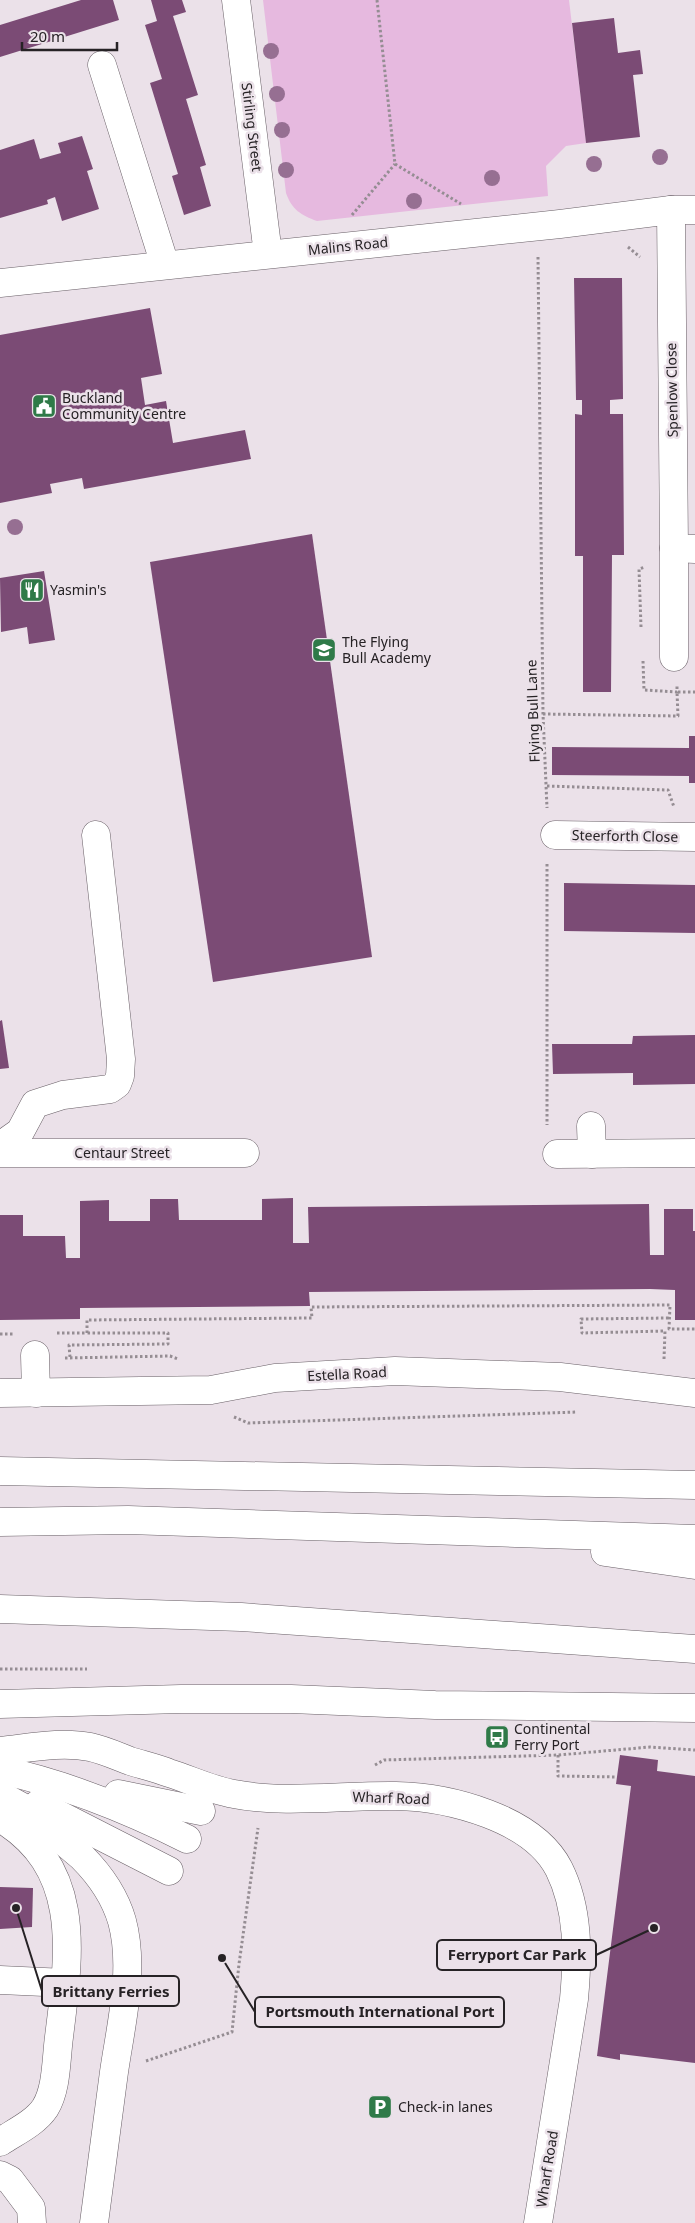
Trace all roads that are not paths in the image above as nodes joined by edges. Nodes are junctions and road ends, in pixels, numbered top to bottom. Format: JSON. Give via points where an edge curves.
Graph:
{"nodes":[{"id":1,"x":236,"y":0,"type":"edge"},
{"id":2,"x":102,"y":65,"type":"dead end"},
{"id":3,"x":683,"y":210,"type":"edge"},
{"id":4,"x":268,"y":254,"type":"junction"},
{"id":5,"x":165,"y":265,"type":"junction"},
{"id":6,"x":0,"y":282,"type":"edge"},
{"id":7,"x":674,"y":554,"type":"edge"},
{"id":8,"x":674,"y":657,"type":"dead end"},
{"id":9,"x":551,"y":825,"type":"road end"},
{"id":10,"x":96,"y":835,"type":"dead end"},
{"id":11,"x":695,"y":837,"type":"edge"},
{"id":12,"x":591,"y":1126,"type":"dead end"},
{"id":13,"x":0,"y":1146,"type":"edge"},
{"id":14,"x":0,"y":1153,"type":"edge"},
{"id":15,"x":245,"y":1153,"type":"dead end"},
{"id":16,"x":695,"y":1153,"type":"edge"},
{"id":17,"x":557,"y":1154,"type":"dead end"},
{"id":18,"x":592,"y":1154,"type":"junction"},
{"id":19,"x":42,"y":1344,"type":"road end"},
{"id":20,"x":0,"y":1393,"type":"edge"},
{"id":21,"x":36,"y":1393,"type":"junction"},
{"id":22,"x":695,"y":1393,"type":"edge"},
{"id":23,"x":0,"y":1472,"type":"edge"},
{"id":24,"x":695,"y":1485,"type":"edge"},
{"id":25,"x":0,"y":1522,"type":"edge"},
{"id":26,"x":473,"y":1533,"type":"junction"},
{"id":27,"x":695,"y":1539,"type":"edge"},
{"id":28,"x":695,"y":1564,"type":"edge"},
{"id":29,"x":0,"y":1609,"type":"edge"},
{"id":30,"x":695,"y":1649,"type":"edge"},
{"id":31,"x":0,"y":1704,"type":"edge"},
{"id":32,"x":695,"y":1708,"type":"edge"},
{"id":33,"x":0,"y":1751,"type":"edge"},
{"id":34,"x":0,"y":1770,"type":"edge"},
{"id":35,"x":40,"y":1779,"type":"junction"},
{"id":36,"x":0,"y":1782,"type":"edge"},
{"id":37,"x":0,"y":1795,"type":"edge"},
{"id":38,"x":42,"y":1806,"type":"junction"},
{"id":39,"x":124,"y":1817,"type":"junction"},
{"id":40,"x":0,"y":1818,"type":"edge"},
{"id":41,"x":185,"y":1841,"type":"junction"},
{"id":42,"x":115,"y":1902,"type":"junction"},
{"id":43,"x":0,"y":1980,"type":"edge"},
{"id":44,"x":66,"y":1983,"type":"junction"},
{"id":45,"x":0,"y":2142,"type":"edge"},
{"id":46,"x":0,"y":2176,"type":"edge"},
{"id":47,"x":32,"y":2223,"type":"edge"},
{"id":48,"x":81,"y":2223,"type":"edge"},
{"id":49,"x":94,"y":2223,"type":"edge"},
{"id":50,"x":538,"y":2223,"type":"edge"}],
"edges":[{"from":1,"to":4,"type":"main road","name":"Stirling Street"},
{"from":2,"to":5,"type":"main road"},
{"from":3,"to":4,"type":"main road","name":"Malins Road"},
{"from":3,"to":7,"type":"main road","name":"Spenlow Close"},
{"from":4,"to":5,"type":"main road","name":"Malins Road"},
{"from":5,"to":6,"type":"main road","name":"Malins Road"},
{"from":7,"to":8,"type":"main road","name":"Spenlow Close"},
{"from":9,"to":11,"type":"main road","name":"Steerforth Close"},
{"from":10,"to":13,"type":"main road","via":[[121,1060],[120,1076],[110,1089],[63,1095],[35,1104],[20,1132]]},
{"from":12,"to":18,"type":"main road"},
{"from":14,"to":15,"type":"main road","name":"Centaur Street"},
{"from":16,"to":18,"type":"main road"},
{"from":17,"to":18,"type":"main road"},
{"from":19,"to":21,"type":"main road"},
{"from":20,"to":21,"type":"main road","name":"Estella Road"},
{"from":21,"to":22,"type":"main road","name":"Estella Road","via":[[211,1390],[275,1378],[395,1371],[560,1377]]},
{"from":23,"to":24,"type":"main road"},
{"from":25,"to":26,"type":"main road","via":[[128,1520]]},
{"from":26,"to":27,"type":"main road"},
{"from":26,"to":28,"type":"main road"},
{"from":29,"to":30,"type":"main road","via":[[241,1617]]},
{"from":31,"to":32,"type":"main road","via":[[181,1699]]},
{"from":33,"to":50,"type":"main road","name":"Wharf Road","via":[[64,1744],[92,1747],[198,1785],[258,1798],[431,1798],[467,1806],[498,1818],[534,1840],[550,1855],[566,1887],[574,1920],[577,1966]]},
{"from":34,"to":35,"type":"main road"},
{"from":35,"to":39,"type":"main road"},
{"from":35,"to":41,"type":"main road"},
{"from":36,"to":38,"type":"main road"},
{"from":37,"to":42,"type":"main road","via":[[24,1808],[82,1857]]},
{"from":38,"to":39,"type":"main road"},
{"from":38,"to":41,"type":"main road"},
{"from":39,"to":41,"type":"main road"},
{"from":40,"to":44,"type":"main road","via":[[28,1839],[45,1858],[57,1880],[66,1920]]},
{"from":42,"to":48,"type":"main road","via":[[121,1936],[116,1984]]},
{"from":42,"to":49,"type":"main road","via":[[122,1922],[126,1971]]},
{"from":43,"to":44,"type":"main road"},
{"from":44,"to":45,"type":"main road","via":[[52,2094],[38,2117]]},
{"from":46,"to":47,"type":"main road","via":[[10,2180],[31,2208]]}]}
